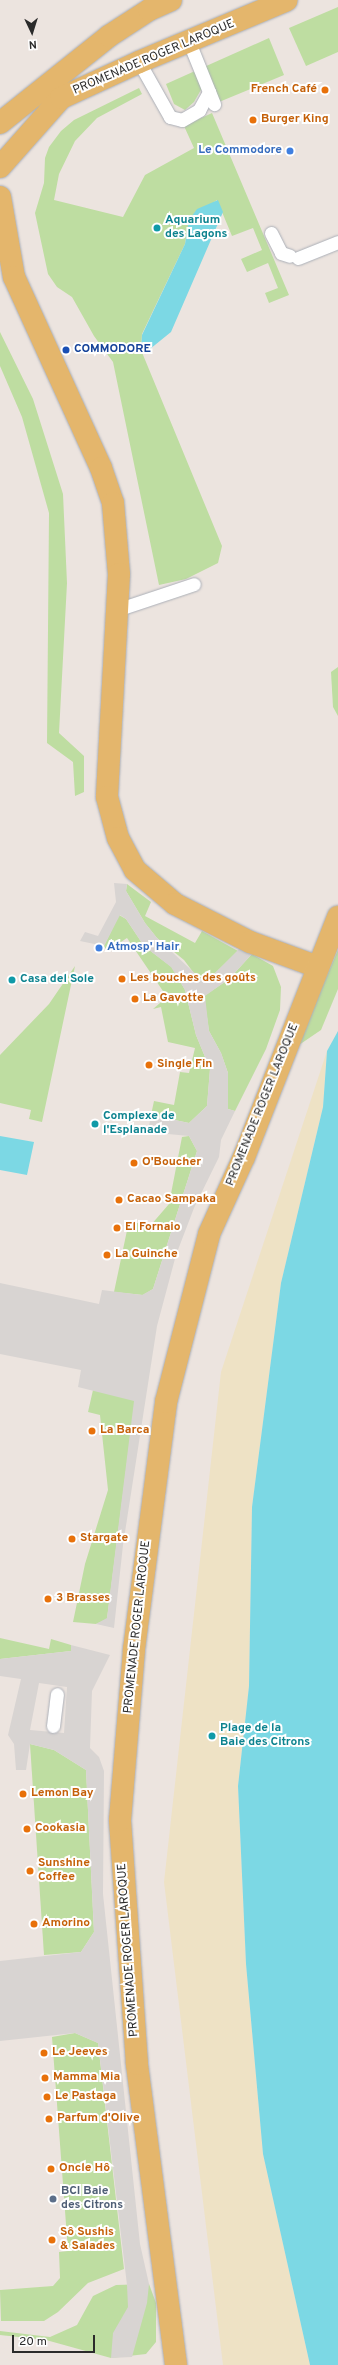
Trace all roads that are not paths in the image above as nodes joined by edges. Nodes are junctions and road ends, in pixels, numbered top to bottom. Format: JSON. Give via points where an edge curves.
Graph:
{"nodes":[{"id":1,"x":171,"y":0,"type":"edge"},
{"id":2,"x":287,"y":0,"type":"edge"},
{"id":3,"x":189,"y":42,"type":"junction"},
{"id":4,"x":139,"y":62,"type":"junction"},
{"id":5,"x":209,"y":92,"type":"junction"},
{"id":6,"x":214,"y":104,"type":"dead end"},
{"id":7,"x":0,"y":123,"type":"edge"},
{"id":8,"x":0,"y":167,"type":"edge"},
{"id":9,"x":0,"y":197,"type":"edge"},
{"id":10,"x":271,"y":233,"type":"dead end"},
{"id":11,"x":338,"y":242,"type":"edge"},
{"id":12,"x":0,"y":256,"type":"edge"},
{"id":13,"x":14,"y":277,"type":"junction"},
{"id":14,"x":194,"y":584,"type":"dead end"},
{"id":15,"x":116,"y":610,"type":"junction"},
{"id":16,"x":338,"y":917,"type":"edge"},
{"id":17,"x":318,"y":967,"type":"junction"},
{"id":18,"x":57,"y":1694,"type":"dead end"},
{"id":19,"x":53,"y":1726,"type":"dead end"},
{"id":20,"x":176,"y":2365,"type":"edge"}],
"edges":[{"from":1,"to":7,"type":"main road","name":"PROMENADE ROGER LAROQUE","via":[[149,10],[109,36]]},
{"from":2,"to":3,"type":"main road","name":"PROMENADE ROGER LAROQUE"},
{"from":3,"to":4,"type":"main road","name":"PROMENADE ROGER LAROQUE"},
{"from":3,"to":5,"type":"lane"},
{"from":4,"to":5,"type":"lane","via":[[170,117],[182,120],[199,110]]},
{"from":4,"to":8,"type":"main road","name":"PROMENADE ROGER LAROQUE","via":[[60,98]]},
{"from":5,"to":6,"type":"lane"},
{"from":9,"to":13,"type":"main road"},
{"from":10,"to":11,"type":"lane","via":[[281,253],[294,257]]},
{"from":12,"to":13,"type":"main road"},
{"from":13,"to":15,"type":"main road","via":[[101,468],[113,503],[119,554]]},
{"from":14,"to":15,"type":"lane"},
{"from":15,"to":17,"type":"main road","via":[[107,797],[116,833],[135,870],[175,904],[250,942]]},
{"from":16,"to":17,"type":"main road","name":"PROMENADE ROGER LAROQUE"},
{"from":17,"to":20,"type":"main road","name":"PROMENADE ROGER LAROQUE","via":[[244,1156],[209,1234],[166,1402],[134,1649],[120,1820],[136,2064]]},
{"from":18,"to":19,"type":"lane"}]}
